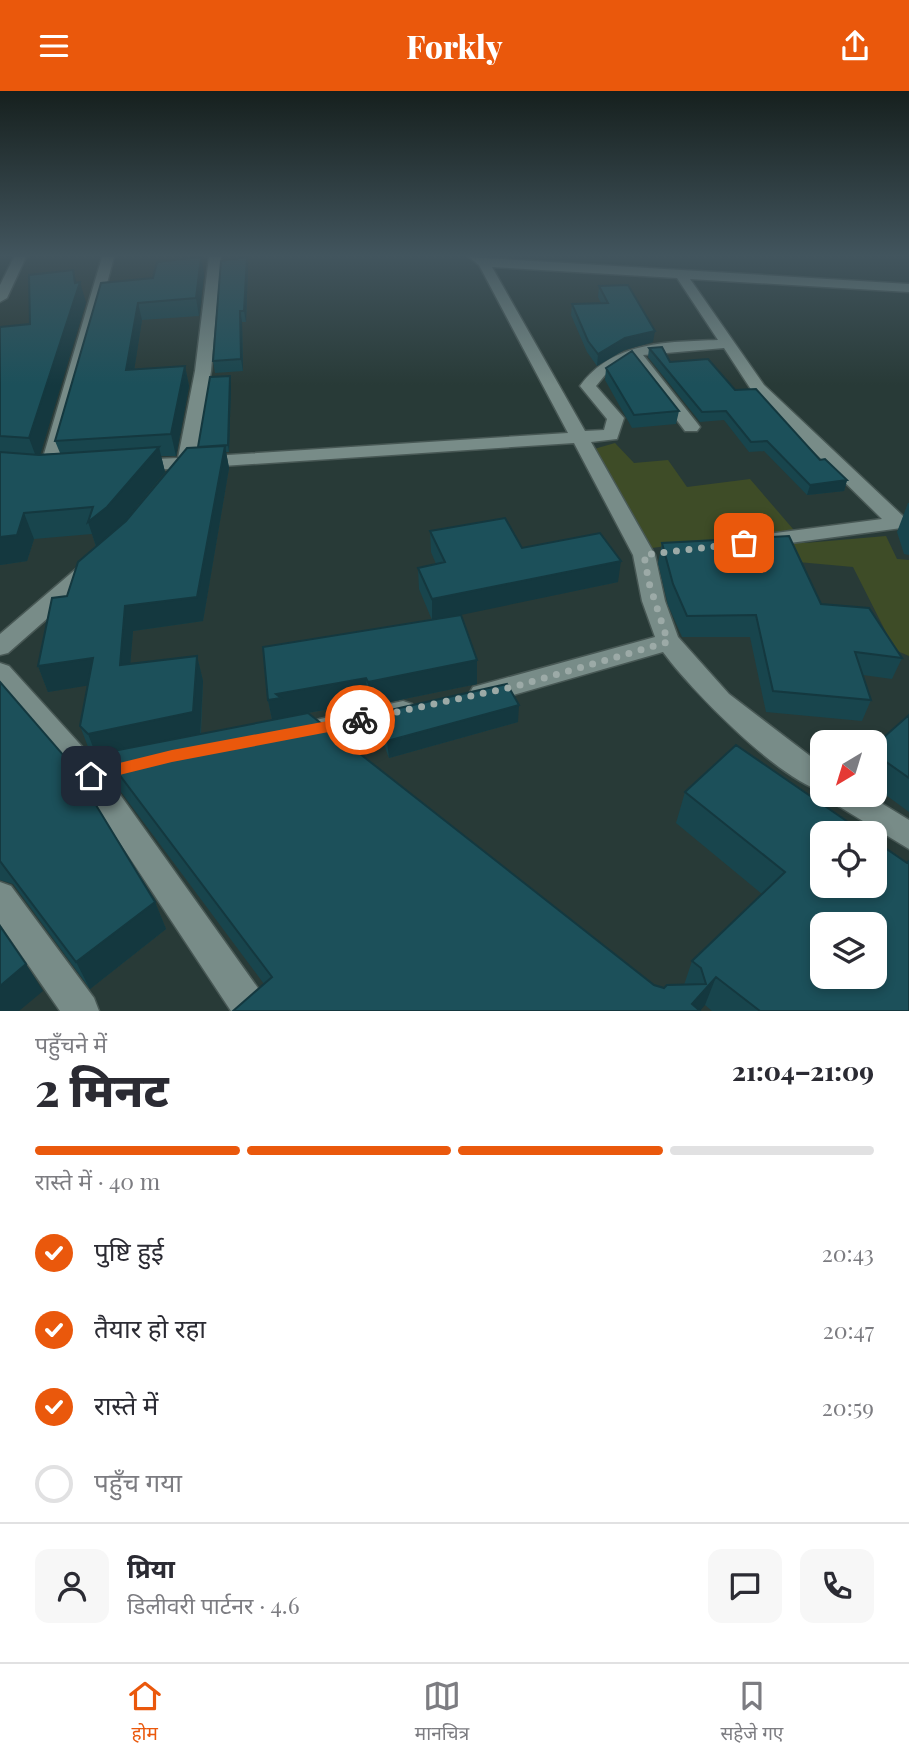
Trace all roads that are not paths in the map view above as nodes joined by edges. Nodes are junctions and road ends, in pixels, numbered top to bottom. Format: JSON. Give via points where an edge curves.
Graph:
{"nodes":[{"id":1,"x":95,"y":300,"type":"edge"},
{"id":2,"x":210,"y":300,"type":"edge"},
{"id":3,"x":502,"y":300,"type":"edge"},
{"id":4,"x":697,"y":300,"type":"edge"},
{"id":5,"x":726,"y":344,"type":"junction"},
{"id":6,"x":634,"y":353,"type":"junction"},
{"id":7,"x":691,"y":428,"type":"dead end"},
{"id":8,"x":579,"y":439,"type":"junction"},
{"id":9,"x":186,"y":463,"type":"junction"},
{"id":10,"x":119,"y":467,"type":"edge"},
{"id":11,"x":72,"y":469,"type":"edge"},
{"id":12,"x":164,"y":491,"type":"edge"},
{"id":13,"x":904,"y":523,"type":"edge"},
{"id":14,"x":737,"y":544,"type":"edge"},
{"id":15,"x":670,"y":552,"type":"edge"},
{"id":16,"x":644,"y":555,"type":"junction"},
{"id":17,"x":104,"y":556,"type":"edge"},
{"id":18,"x":668,"y":642,"type":"junction"},
{"id":19,"x":0,"y":647,"type":"edge"},
{"id":20,"x":0,"y":672,"type":"edge"},
{"id":21,"x":465,"y":698,"type":"edge"},
{"id":22,"x":425,"y":706,"type":"edge"},
{"id":23,"x":350,"y":753,"type":"edge"},
{"id":24,"x":158,"y":759,"type":"edge"},
{"id":25,"x":810,"y":771,"type":"edge"},
{"id":26,"x":91,"y":776,"type":"junction"},
{"id":27,"x":864,"y":807,"type":"edge"},
{"id":28,"x":909,"y":836,"type":"edge"},
{"id":29,"x":0,"y":897,"type":"edge"},
{"id":30,"x":81,"y":1011,"type":"edge"},
{"id":31,"x":252,"y":1011,"type":"edge"}],
"edges":[{"from":1,"to":11,"type":"street","via":[[42,470]]},
{"from":2,"to":9,"type":"street"},
{"from":3,"to":8,"type":"street"},
{"from":4,"to":5,"type":"street"},
{"from":5,"to":6,"type":"street"},
{"from":5,"to":13,"type":"street","via":[[758,388]]},
{"from":6,"to":7,"type":"street"},
{"from":6,"to":8,"type":"street","via":[[600,369],[588,386],[617,418],[611,435]]},
{"from":8,"to":9,"type":"street"},
{"from":8,"to":16,"type":"street"},
{"from":9,"to":10,"type":"street"},
{"from":9,"to":12,"type":"street"},
{"from":13,"to":14,"type":"street"},
{"from":15,"to":16,"type":"street"},
{"from":16,"to":18,"type":"street"},
{"from":17,"to":19,"type":"street"},
{"from":18,"to":21,"type":"street"},
{"from":18,"to":25,"type":"street","via":[[722,702]]},
{"from":20,"to":26,"type":"street"},
{"from":22,"to":23,"type":"street","via":[[306,732]]},
{"from":24,"to":26,"type":"street"},
{"from":26,"to":31,"type":"street"},
{"from":27,"to":28,"type":"street"},
{"from":29,"to":30,"type":"street"}]}
